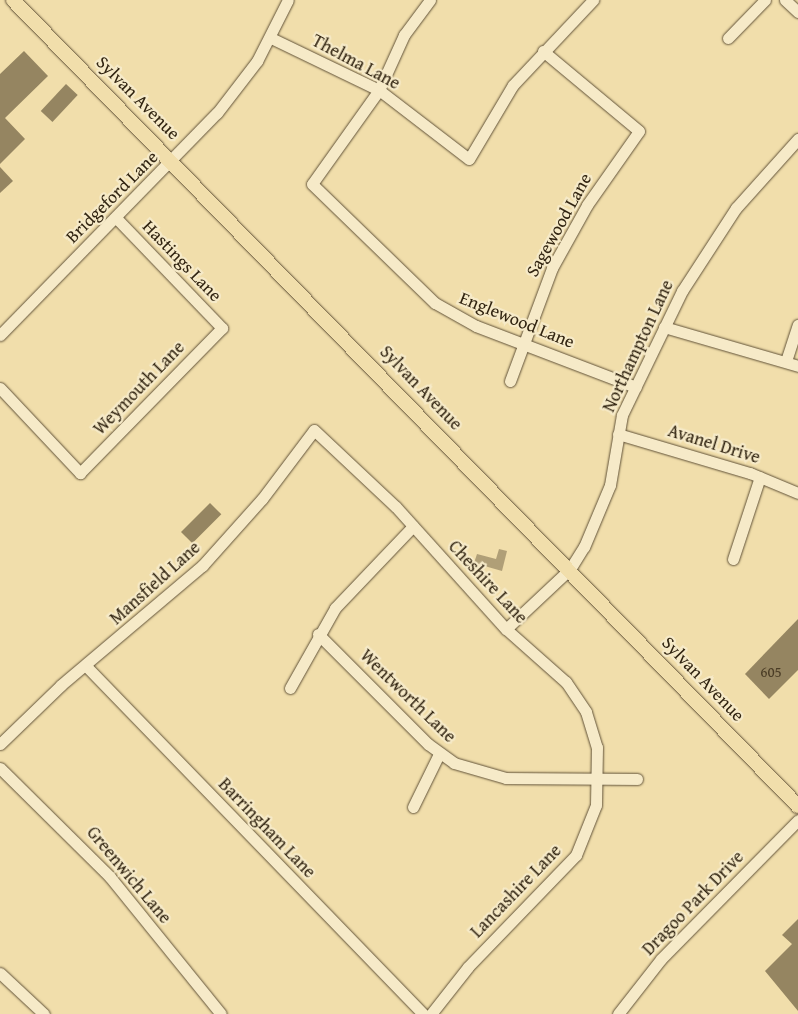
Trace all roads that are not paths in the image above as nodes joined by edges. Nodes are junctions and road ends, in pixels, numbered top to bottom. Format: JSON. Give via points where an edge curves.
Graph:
{"nodes":[{"id":1,"x":14,"y":0,"type":"edge"},
{"id":2,"x":288,"y":0,"type":"edge"},
{"id":3,"x":430,"y":0,"type":"edge"},
{"id":4,"x":593,"y":0,"type":"edge"},
{"id":5,"x":765,"y":0,"type":"edge"},
{"id":6,"x":784,"y":0,"type":"edge"},
{"id":7,"x":798,"y":12,"type":"edge"},
{"id":8,"x":271,"y":38,"type":"junction"},
{"id":9,"x":728,"y":38,"type":"dead end"},
{"id":10,"x":543,"y":51,"type":"junction"},
{"id":11,"x":379,"y":90,"type":"junction"},
{"id":12,"x":798,"y":139,"type":"edge"},
{"id":13,"x":173,"y":160,"type":"junction"},
{"id":14,"x":116,"y":218,"type":"junction"},
{"id":15,"x":798,"y":325,"type":"edge"},
{"id":16,"x":664,"y":327,"type":"junction"},
{"id":17,"x":222,"y":328,"type":"joint"},
{"id":18,"x":0,"y":335,"type":"edge"},
{"id":19,"x":522,"y":342,"type":"junction"},
{"id":20,"x":786,"y":361,"type":"junction"},
{"id":21,"x":798,"y":366,"type":"edge"},
{"id":22,"x":510,"y":382,"type":"dead end"},
{"id":23,"x":636,"y":387,"type":"junction"},
{"id":24,"x":0,"y":388,"type":"edge"},
{"id":25,"x":314,"y":430,"type":"joint"},
{"id":26,"x":618,"y":434,"type":"junction"},
{"id":27,"x":760,"y":476,"type":"junction"},
{"id":28,"x":798,"y":493,"type":"edge"},
{"id":29,"x":413,"y":526,"type":"junction"},
{"id":30,"x":733,"y":559,"type":"dead end"},
{"id":31,"x":570,"y":569,"type":"junction"},
{"id":32,"x":506,"y":629,"type":"junction"},
{"id":33,"x":318,"y":634,"type":"junction"},
{"id":34,"x":86,"y":666,"type":"junction"},
{"id":35,"x":290,"y":688,"type":"dead end"},
{"id":36,"x":0,"y":744,"type":"edge"},
{"id":37,"x":439,"y":754,"type":"junction"},
{"id":38,"x":0,"y":768,"type":"edge"},
{"id":39,"x":599,"y":778,"type":"junction"},
{"id":40,"x":637,"y":779,"type":"dead end"},
{"id":41,"x":798,"y":806,"type":"edge"},
{"id":42,"x":412,"y":807,"type":"dead end"},
{"id":43,"x":798,"y":820,"type":"edge"},
{"id":44,"x":0,"y":973,"type":"edge"},
{"id":45,"x":44,"y":1014,"type":"edge"},
{"id":46,"x":221,"y":1014,"type":"edge"},
{"id":47,"x":423,"y":1014,"type":"edge"},
{"id":48,"x":431,"y":1014,"type":"edge"},
{"id":49,"x":618,"y":1014,"type":"edge"}],
"edges":[{"from":1,"to":13,"type":"main road","name":"Sylvan Avenue"},
{"from":2,"to":8,"type":"street","name":"Bridgeford Lane"},
{"from":3,"to":11,"type":"street","via":[[404,35]]},
{"from":4,"to":10,"type":"street"},
{"from":5,"to":9,"type":"street"},
{"from":6,"to":7,"type":"street"},
{"from":8,"to":11,"type":"street","name":"Thelma Lane"},
{"from":8,"to":13,"type":"street","name":"Bridgeford Lane","via":[[239,86]]},
{"from":10,"to":11,"type":"street","name":"Thelma Lane","via":[[513,85],[469,159]]},
{"from":10,"to":19,"type":"street","name":"Sagewood Lane","via":[[639,131],[569,236]]},
{"from":11,"to":19,"type":"street","name":"Englewood Lane","via":[[312,184],[435,303],[476,326]]},
{"from":12,"to":16,"type":"street","name":"Northampton Lane","via":[[718,233]]},
{"from":13,"to":14,"type":"street","name":"Bridgeford Lane"},
{"from":13,"to":31,"type":"main road","name":"Sylvan Avenue"},
{"from":14,"to":17,"type":"street","name":"Hastings Lane"},
{"from":14,"to":18,"type":"street","name":"Bridgeford Lane"},
{"from":15,"to":20,"type":"street"},
{"from":16,"to":20,"type":"street"},
{"from":16,"to":23,"type":"street","name":"Northampton Lane"},
{"from":17,"to":24,"type":"street","name":"Weymouth Lane","via":[[80,473]]},
{"from":19,"to":22,"type":"street","name":"Sagewood Lane"},
{"from":19,"to":23,"type":"street","name":"Englewood Lane"},
{"from":20,"to":21,"type":"street"},
{"from":23,"to":26,"type":"street","name":"Northampton Lane"},
{"from":25,"to":29,"type":"street","name":"Cheshire Lane"},
{"from":25,"to":34,"type":"street","name":"Mansfield Lane","via":[[262,499],[202,566]]},
{"from":26,"to":27,"type":"street","name":"Avanel Drive"},
{"from":26,"to":31,"type":"street","name":"Northampton Lane","via":[[610,485],[600,517]]},
{"from":27,"to":28,"type":"street","name":"Avanel Drive"},
{"from":27,"to":30,"type":"street"},
{"from":29,"to":32,"type":"street","name":"Cheshire Lane"},
{"from":29,"to":33,"type":"street","via":[[353,586]]},
{"from":31,"to":32,"type":"street","name":"Northampton Lane"},
{"from":31,"to":41,"type":"main road","name":"Sylvan Avenue"},
{"from":32,"to":39,"type":"street","name":"Cheshire Lane","via":[[577,697],[592,731]]},
{"from":33,"to":35,"type":"street"},
{"from":33,"to":37,"type":"street","name":"Wentworth Lane"},
{"from":34,"to":36,"type":"street","name":"Mansfield Lane"},
{"from":34,"to":47,"type":"street","name":"Barringham Lane"},
{"from":37,"to":39,"type":"street","name":"Wentworth Lane","via":[[489,776]]},
{"from":37,"to":42,"type":"street"},
{"from":38,"to":46,"type":"street","name":"Greenwich Lane","via":[[104,870]]},
{"from":39,"to":40,"type":"street","name":"Wentworth Lane"},
{"from":39,"to":48,"type":"street","name":"Lancashire Lane","via":[[592,819],[576,855],[474,960]]},
{"from":43,"to":49,"type":"street","name":"Dragoo Park Drive","via":[[661,959]]},
{"from":44,"to":45,"type":"street"}]}
